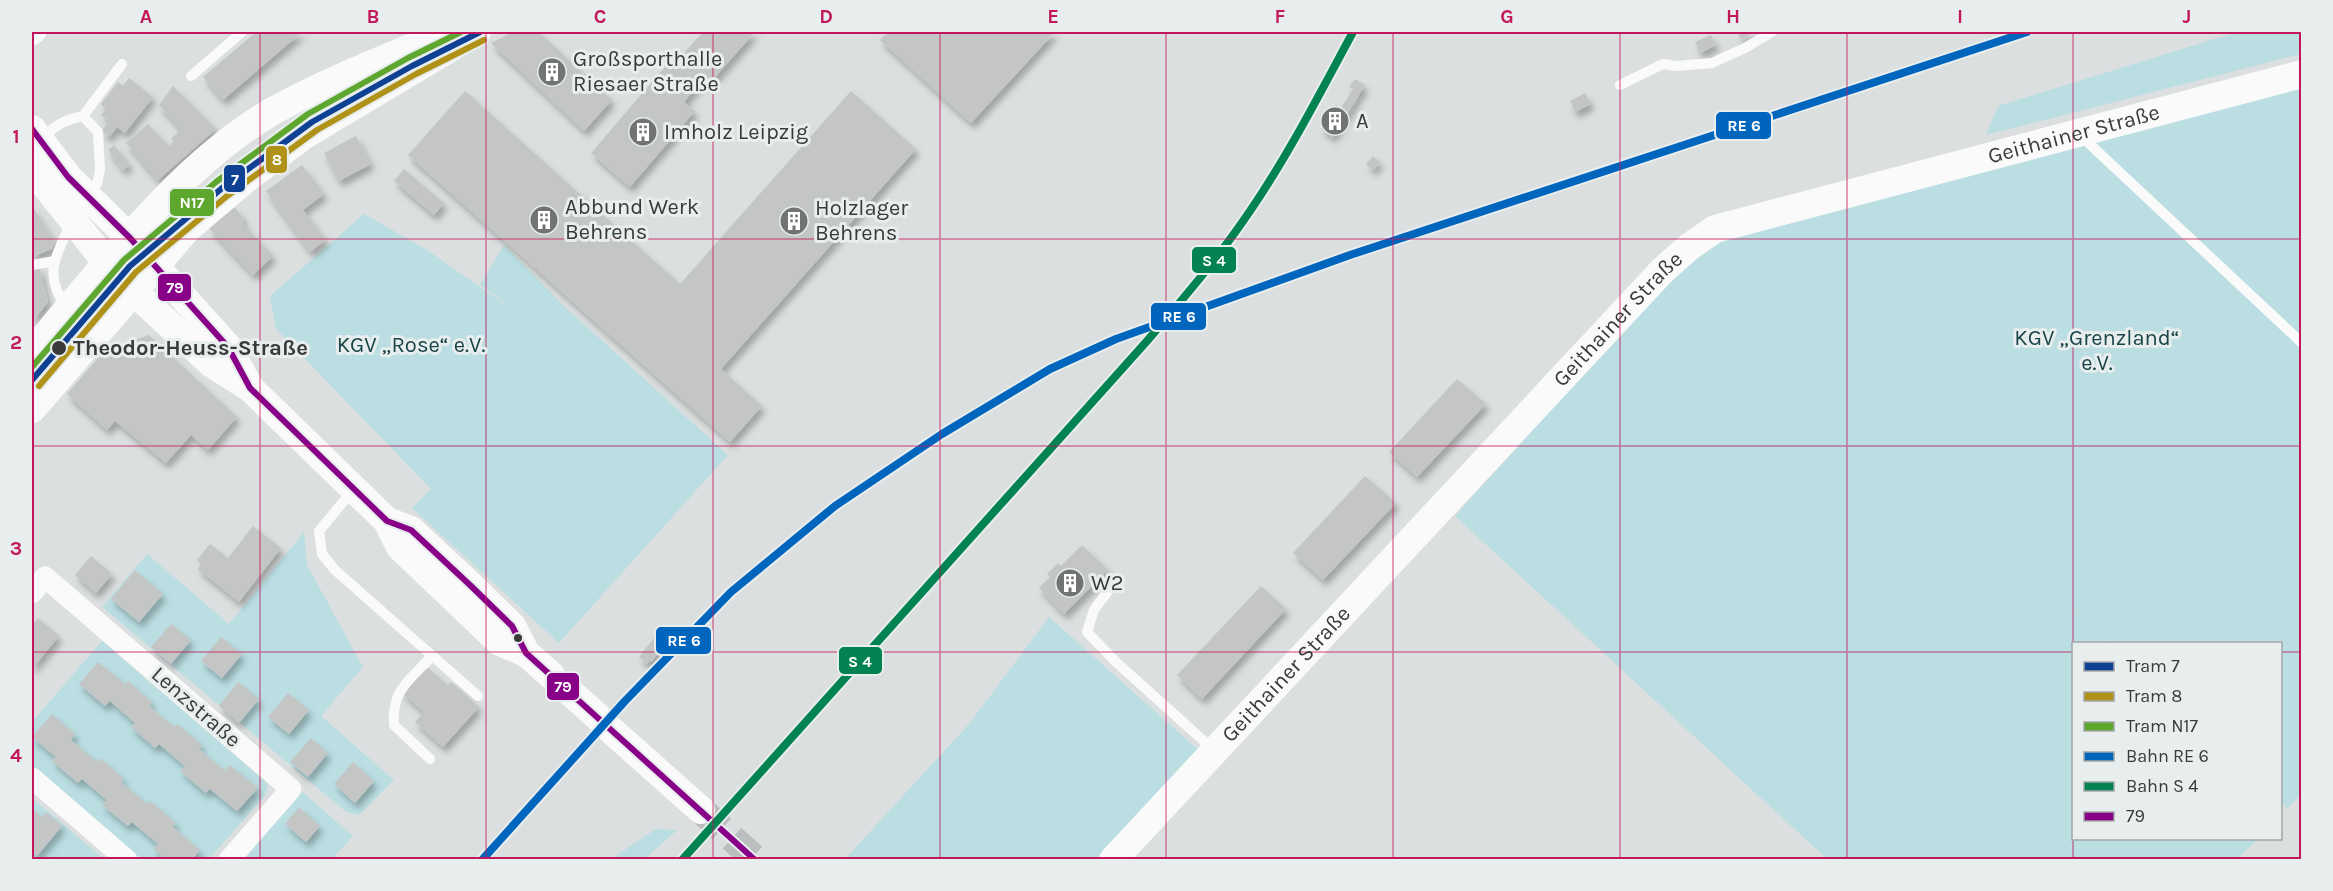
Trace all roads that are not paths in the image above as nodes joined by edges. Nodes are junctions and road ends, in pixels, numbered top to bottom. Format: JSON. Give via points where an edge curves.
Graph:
{"nodes":[{"id":1,"x":36,"y":32,"type":"edge"},
{"id":2,"x":242,"y":32,"type":"edge"},
{"id":3,"x":448,"y":32,"type":"edge"},
{"id":4,"x":477,"y":32,"type":"edge"},
{"id":5,"x":1772,"y":32,"type":"edge"},
{"id":6,"x":32,"y":35,"type":"edge"},
{"id":7,"x":122,"y":64,"type":"dead end"},
{"id":8,"x":2301,"y":74,"type":"edge"},
{"id":9,"x":191,"y":76,"type":"dead end"},
{"id":10,"x":1620,"y":85,"type":"dead end"},
{"id":11,"x":82,"y":116,"type":"junction"},
{"id":12,"x":2078,"y":133,"type":"junction"},
{"id":13,"x":36,"y":135,"type":"edge"},
{"id":14,"x":32,"y":169,"type":"edge"},
{"id":15,"x":80,"y":207,"type":"junction"},
{"id":16,"x":130,"y":238,"type":"junction"},
{"id":17,"x":55,"y":261,"type":"junction"},
{"id":18,"x":107,"y":263,"type":"junction"},
{"id":19,"x":32,"y":265,"type":"edge"},
{"id":20,"x":154,"y":267,"type":"junction"},
{"id":21,"x":133,"y":291,"type":"junction"},
{"id":22,"x":68,"y":310,"type":"junction"},
{"id":23,"x":2301,"y":343,"type":"edge"},
{"id":24,"x":32,"y":352,"type":"edge"},
{"id":25,"x":250,"y":388,"type":"junction"},
{"id":26,"x":32,"y":409,"type":"edge"},
{"id":27,"x":354,"y":490,"type":"junction"},
{"id":28,"x":1116,"y":580,"type":"dead end"},
{"id":29,"x":32,"y":593,"type":"edge"},
{"id":30,"x":432,"y":656,"type":"junction"},
{"id":31,"x":478,"y":696,"type":"dead end"},
{"id":32,"x":1215,"y":751,"type":"junction"},
{"id":33,"x":430,"y":759,"type":"dead end"},
{"id":34,"x":32,"y":778,"type":"edge"},
{"id":35,"x":701,"y":810,"type":"tunnel mouth"},
{"id":36,"x":127,"y":860,"type":"edge"},
{"id":37,"x":229,"y":860,"type":"edge"},
{"id":38,"x":1113,"y":860,"type":"edge"}],
"edges":[{"from":1,"to":6,"type":"street"},
{"from":2,"to":9,"type":"lane"},
{"from":3,"to":16,"type":"main road","via":[[272,112],[207,160]]},
{"from":4,"to":20,"type":"main road","via":[[303,136],[260,167],[188,228]]},
{"from":5,"to":10,"type":"lane","via":[[1712,63],[1663,64]]},
{"from":7,"to":11,"type":"lane"},
{"from":8,"to":12,"type":"main road","name":"Geithainer Straße"},
{"from":11,"to":13,"type":"lane"},
{"from":11,"to":15,"type":"lane","via":[[98,132],[100,170],[97,184]]},
{"from":12,"to":23,"type":"lane"},
{"from":12,"to":32,"type":"main road","name":"Geithainer Straße","via":[[1715,229],[1689,247],[1662,271]]},
{"from":13,"to":15,"type":"main road","via":[[68,177]]},
{"from":14,"to":15,"type":"main road"},
{"from":15,"to":16,"type":"main road"},
{"from":15,"to":17,"type":"lane"},
{"from":15,"to":18,"type":"main road"},
{"from":16,"to":18,"type":"main road"},
{"from":16,"to":20,"type":"main road"},
{"from":17,"to":19,"type":"lane"},
{"from":17,"to":22,"type":"lane","via":[[52,279]]},
{"from":18,"to":21,"type":"main road"},
{"from":18,"to":22,"type":"main road"},
{"from":20,"to":21,"type":"main road"},
{"from":20,"to":25,"type":"main road","via":[[228,347]]},
{"from":21,"to":25,"type":"main road","via":[[212,364]]},
{"from":21,"to":26,"type":"main road"},
{"from":22,"to":24,"type":"main road"},
{"from":25,"to":27,"type":"main road"},
{"from":27,"to":30,"type":"lane","via":[[319,531],[322,554]]},
{"from":27,"to":35,"type":"main road","via":[[387,521],[411,530],[512,626],[526,653]]},
{"from":28,"to":32,"type":"lane","via":[[1094,610],[1087,632]]},
{"from":29,"to":37,"type":"street","name":"Lenzstraße","via":[[45,577],[291,789]]},
{"from":30,"to":31,"type":"lane"},
{"from":30,"to":33,"type":"lane","via":[[398,693],[393,713],[394,725]]},
{"from":32,"to":38,"type":"main road","name":"Geithainer Straße"},
{"from":34,"to":36,"type":"street"}]}
